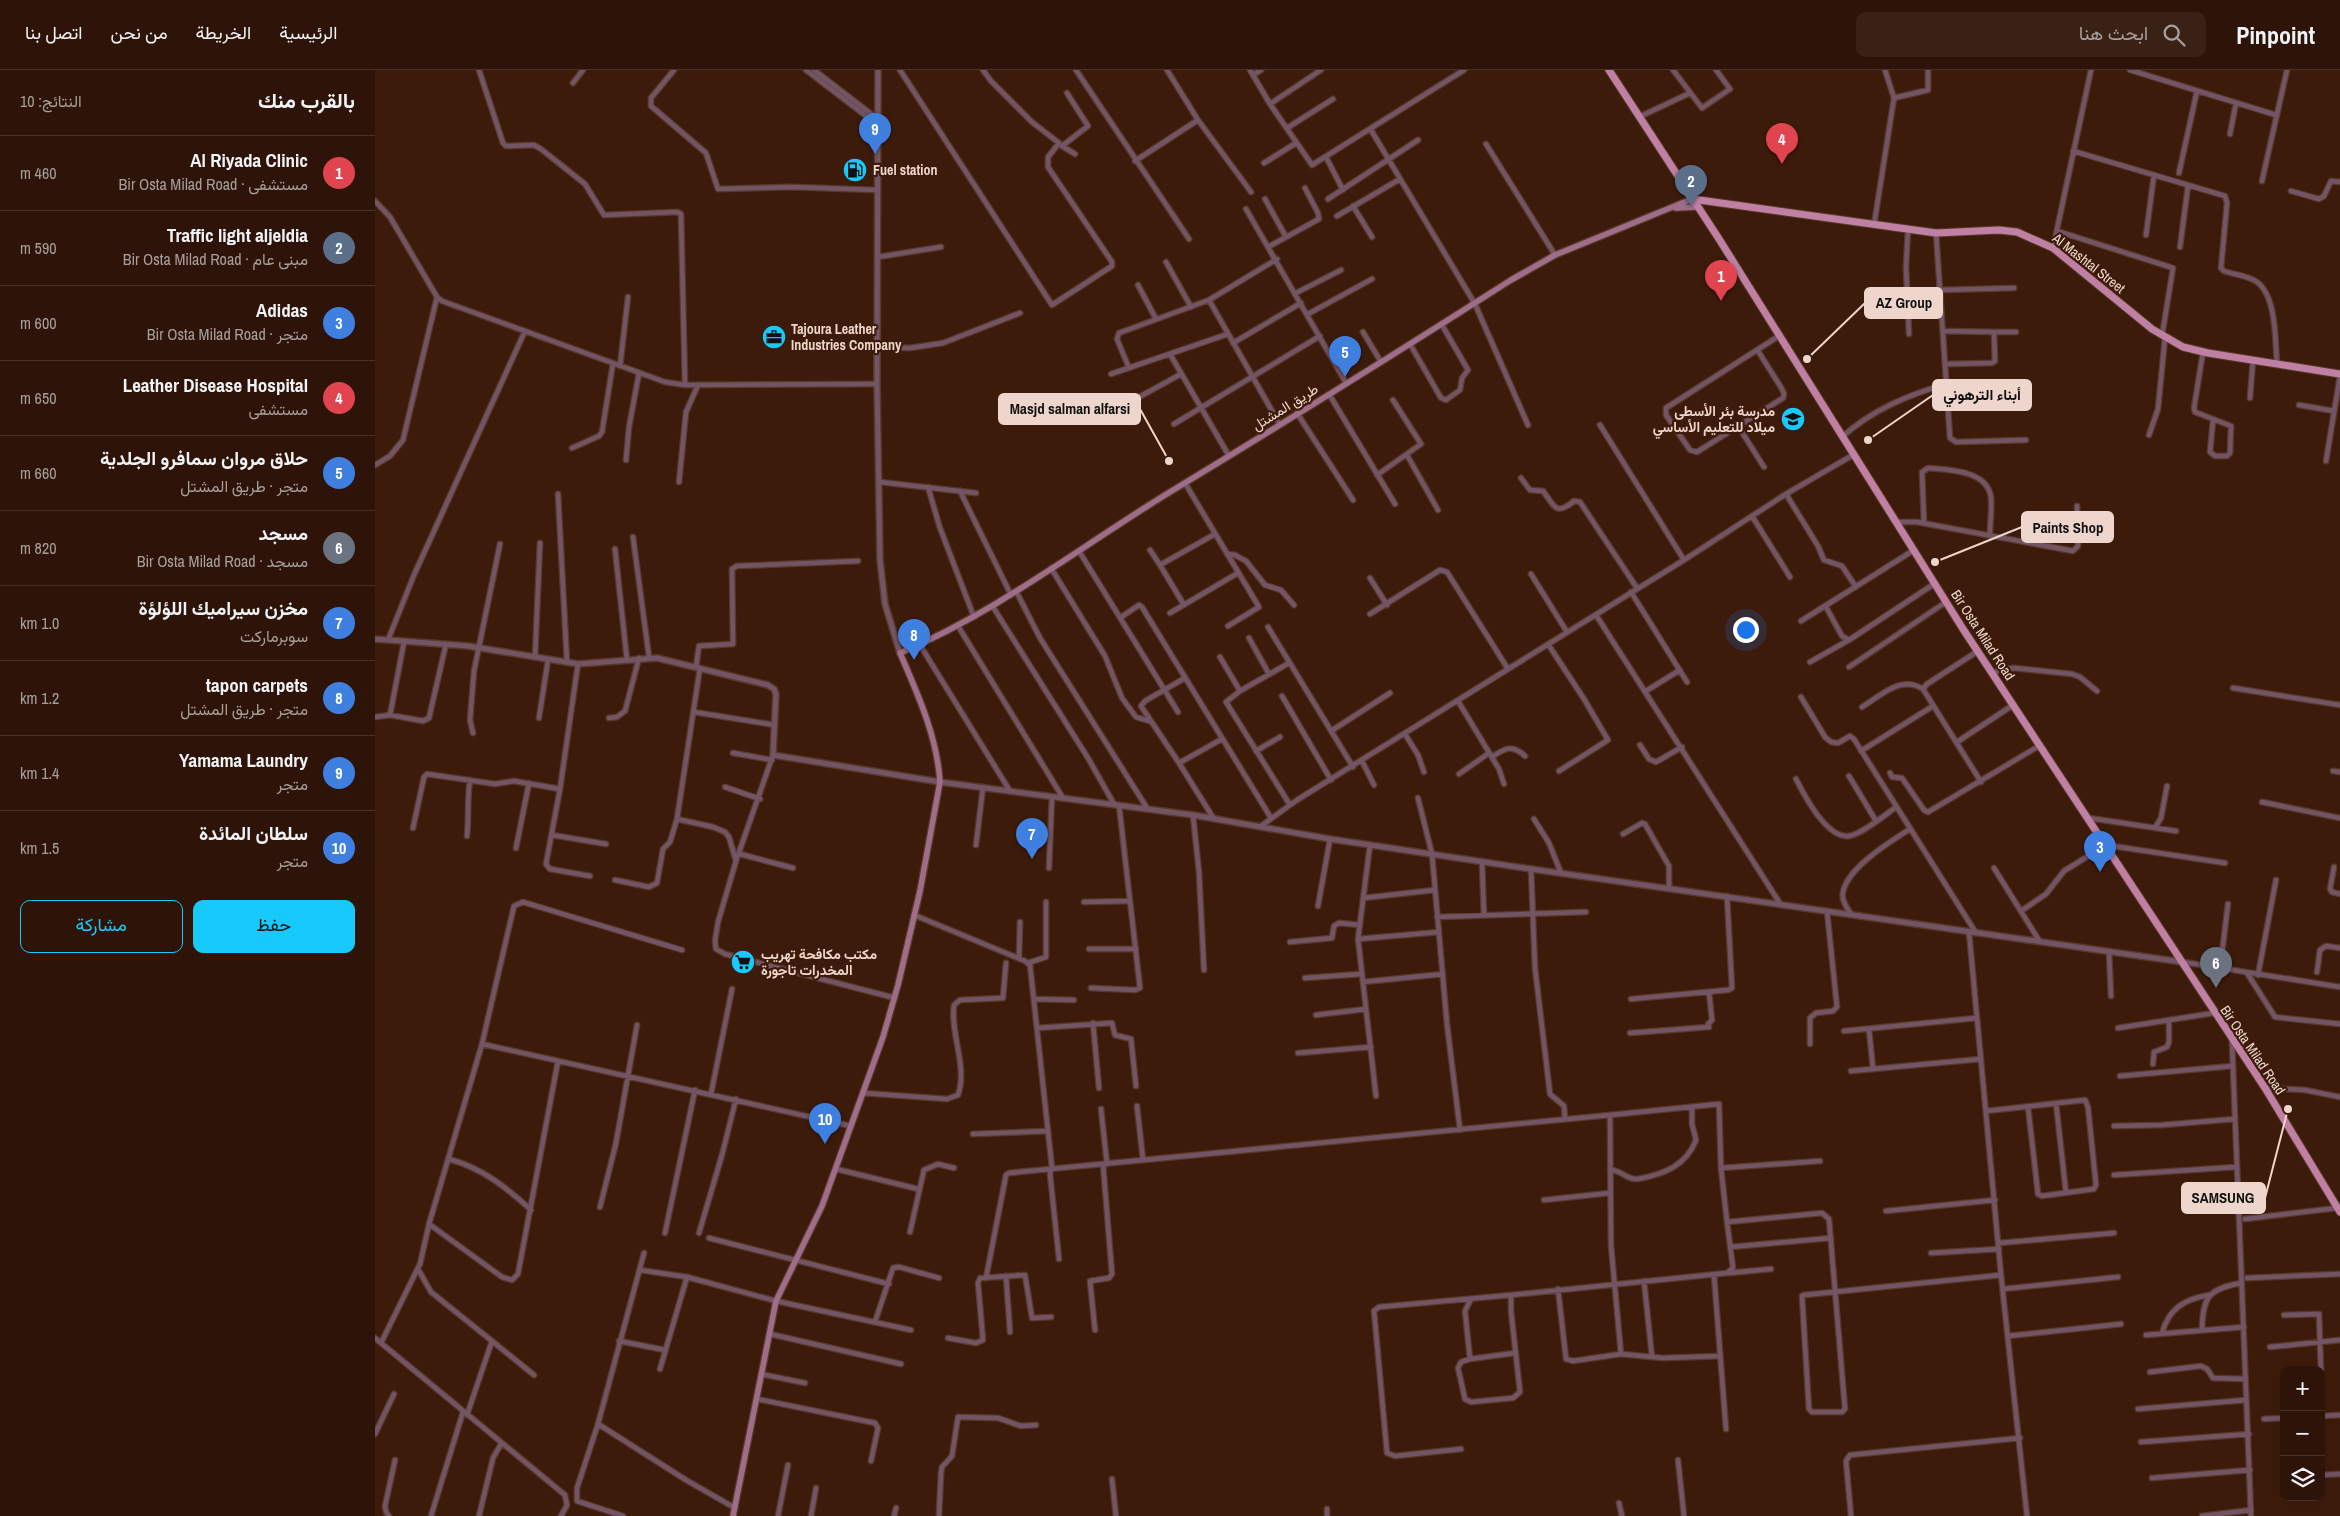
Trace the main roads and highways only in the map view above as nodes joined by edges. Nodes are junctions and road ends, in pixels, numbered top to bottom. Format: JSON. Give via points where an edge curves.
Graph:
{"nodes":[{"id":1,"x":1609,"y":70,"type":"edge"},
{"id":2,"x":1692,"y":199,"type":"junction"},
{"id":3,"x":1721,"y":202,"type":"junction"},
{"id":4,"x":1696,"y":207,"type":"junction"},
{"id":5,"x":1671,"y":208,"type":"junction"},
{"id":6,"x":2340,"y":375,"type":"edge"},
{"id":7,"x":2339,"y":1210,"type":"edge"},
{"id":8,"x":733,"y":1516,"type":"edge"}],
"edges":[{"from":1,"to":2,"type":"main road","name":"Bir Osta Milad Road"},
{"from":2,"to":3,"type":"main road","name":"Al Mashtal Street"},
{"from":2,"to":4,"type":"main road","name":"Bir Osta Milad Road"},
{"from":2,"to":5,"type":"main road","name":"طريق المشتل"},
{"from":3,"to":4,"type":"main road"},
{"from":3,"to":6,"type":"main road","name":"Al Mashtal Street","via":[[1937,233],[2007,230],[2053,248],[2163,337],[2183,347]]},
{"from":4,"to":5,"type":"main road"},
{"from":4,"to":7,"type":"main road","name":"Bir Osta Milad Road","via":[[1945,602],[2265,1088]]},
{"from":5,"to":8,"type":"main road","name":"طريق المشتل","via":[[1555,255],[1185,483],[993,606],[900,653],[932,735],[940,782],[895,998],[822,1206],[776,1301]]}]}
